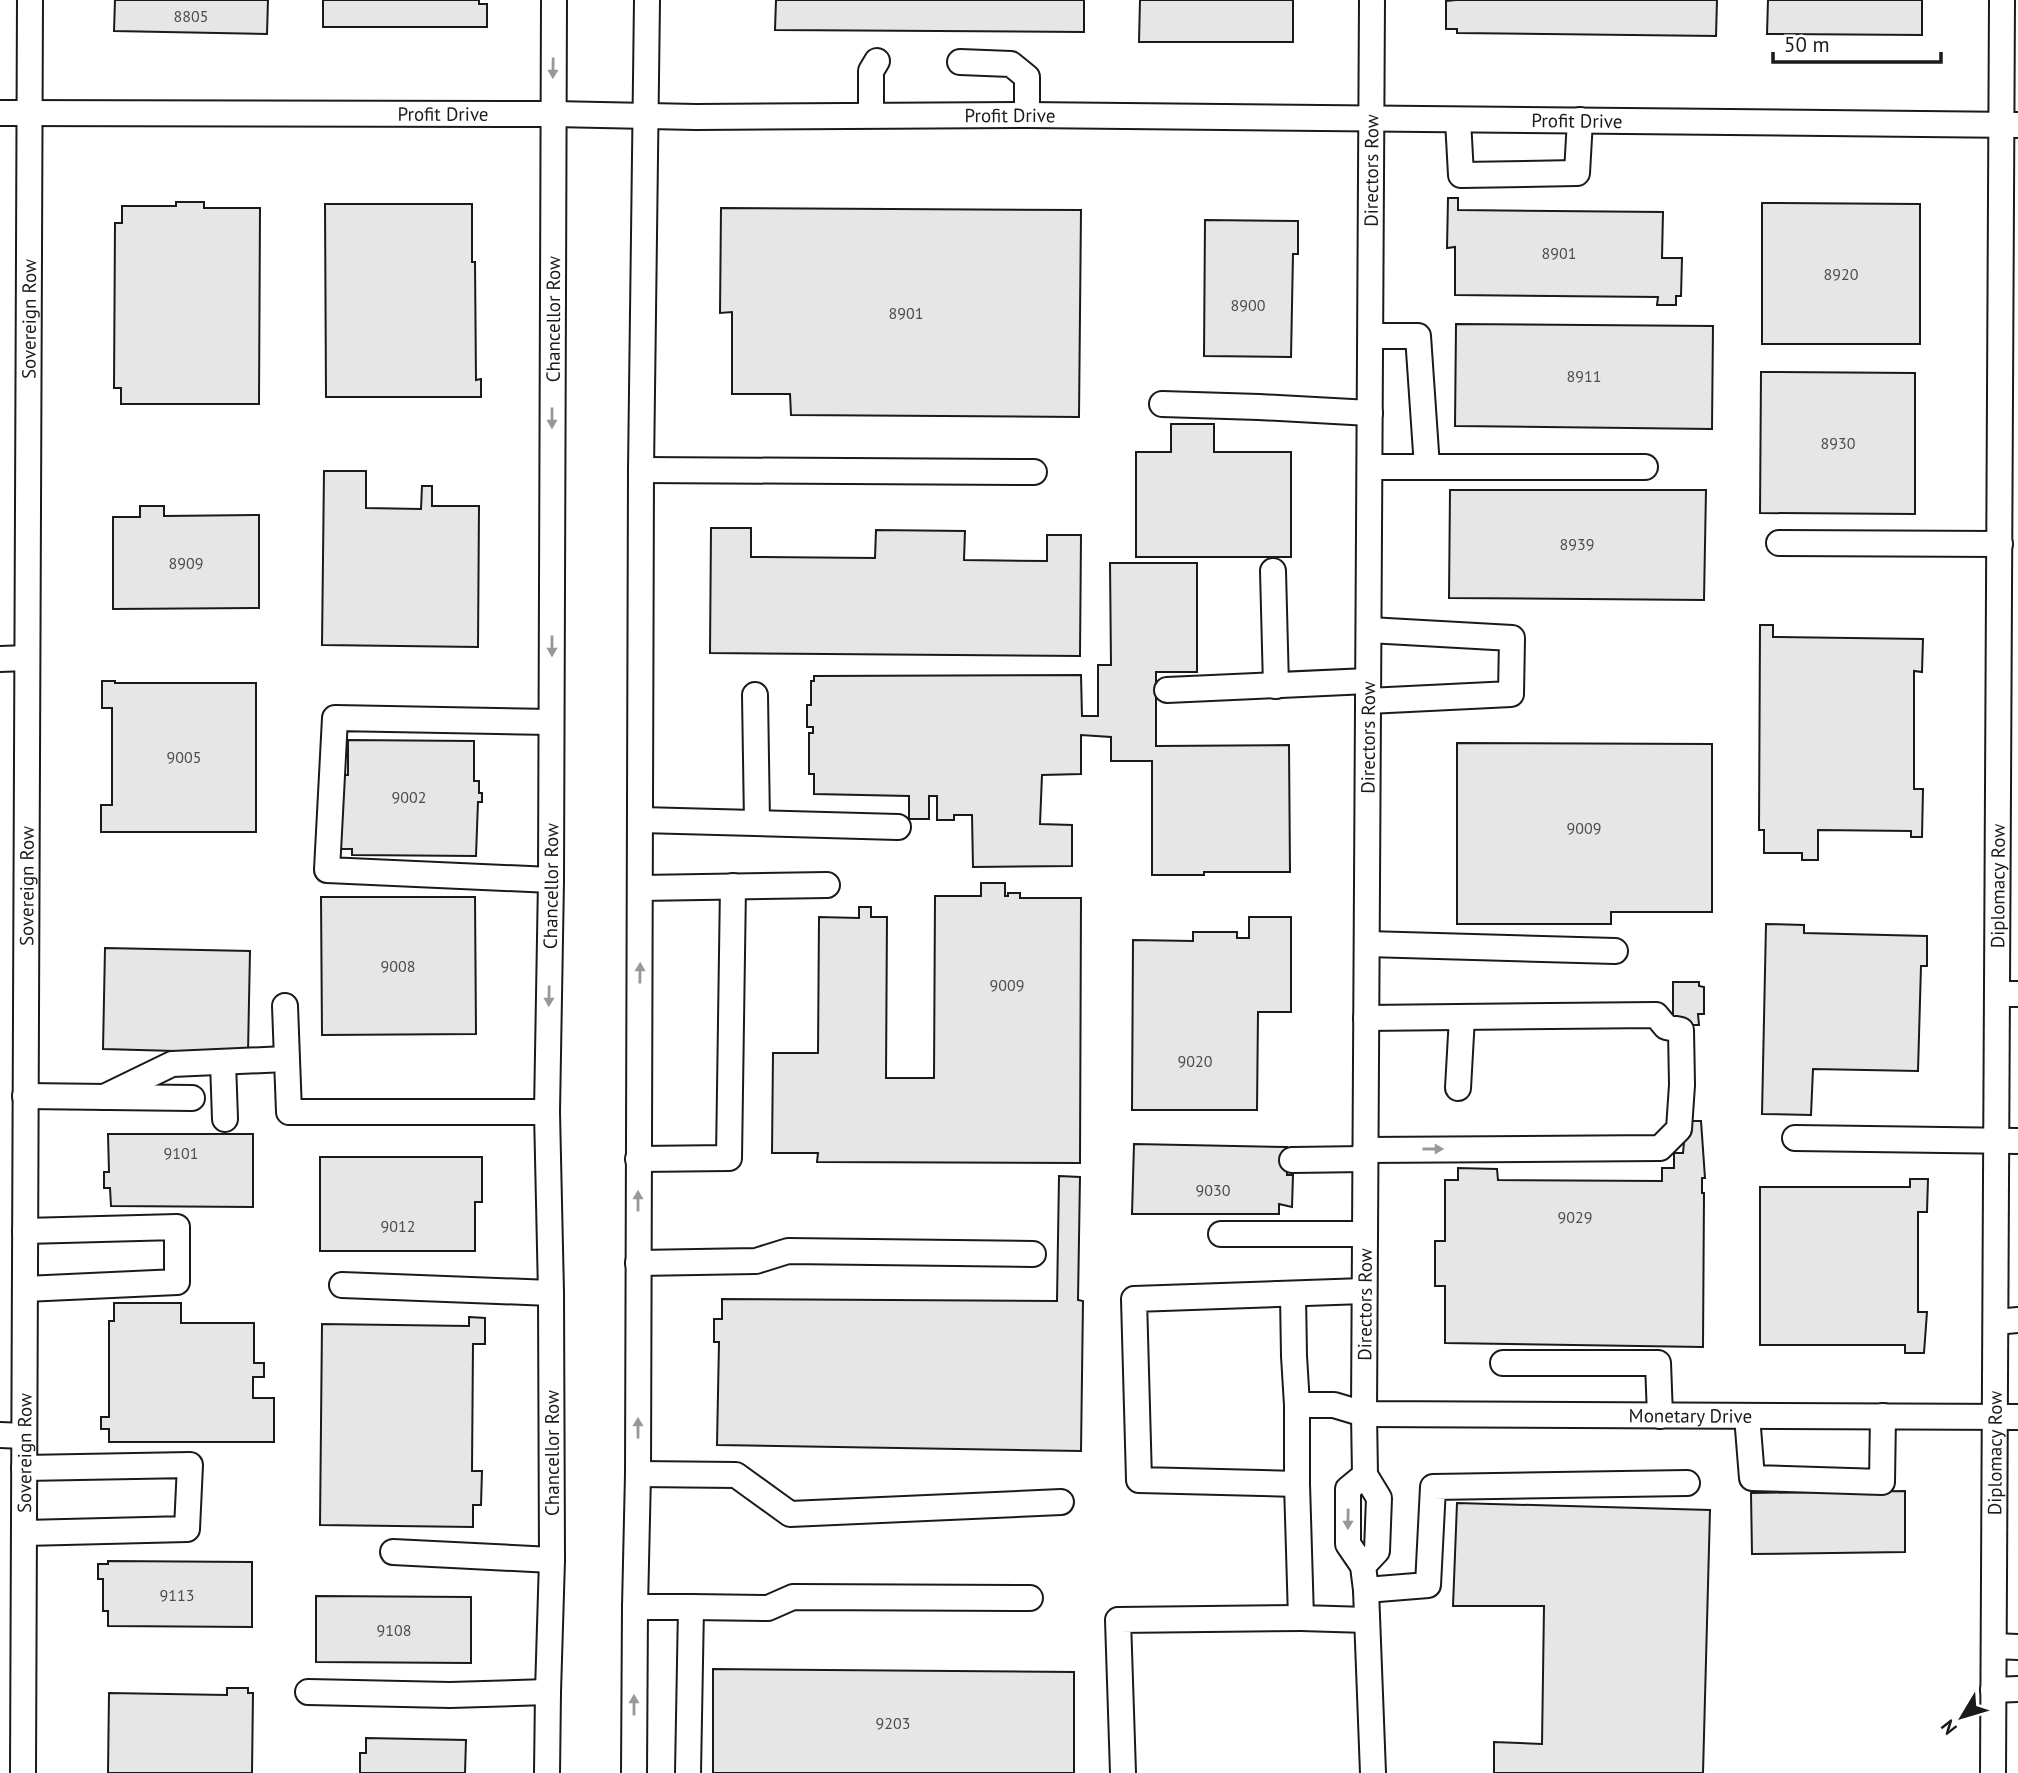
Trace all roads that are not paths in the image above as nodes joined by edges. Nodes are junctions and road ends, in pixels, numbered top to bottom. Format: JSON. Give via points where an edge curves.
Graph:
{"nodes":[{"id":1,"x":30,"y":0,"type":"edge"},
{"id":2,"x":554,"y":0,"type":"edge"},
{"id":3,"x":647,"y":0,"type":"edge"},
{"id":4,"x":1372,"y":0,"type":"edge"},
{"id":5,"x":2002,"y":0,"type":"edge"},
{"id":6,"x":877,"y":61,"type":"dead end"},
{"id":7,"x":960,"y":62,"type":"dead end"},
{"id":8,"x":0,"y":113,"type":"edge"},
{"id":9,"x":29,"y":113,"type":"junction"},
{"id":10,"x":553,"y":114,"type":"junction"},
{"id":11,"x":871,"y":115,"type":"junction"},
{"id":12,"x":1027,"y":115,"type":"junction"},
{"id":13,"x":646,"y":117,"type":"junction"},
{"id":14,"x":1372,"y":119,"type":"junction"},
{"id":15,"x":1458,"y":120,"type":"junction"},
{"id":16,"x":1580,"y":120,"type":"junction"},
{"id":17,"x":2010,"y":125,"type":"edge"},
{"id":18,"x":1371,"y":337,"type":"junction"},
{"id":19,"x":1162,"y":404,"type":"dead end"},
{"id":20,"x":1370,"y":413,"type":"junction"},
{"id":21,"x":2009,"y":416,"type":"edge"},
{"id":22,"x":1370,"y":467,"type":"junction"},
{"id":23,"x":1427,"y":467,"type":"junction"},
{"id":24,"x":1645,"y":467,"type":"dead end"},
{"id":25,"x":641,"y":470,"type":"junction"},
{"id":26,"x":1034,"y":471,"type":"dead end"},
{"id":27,"x":2009,"y":482,"type":"edge"},
{"id":28,"x":1779,"y":543,"type":"dead end"},
{"id":29,"x":2000,"y":544,"type":"junction"},
{"id":30,"x":1273,"y":571,"type":"dead end"},
{"id":31,"x":1369,"y":629,"type":"junction"},
{"id":32,"x":2009,"y":644,"type":"edge"},
{"id":33,"x":27,"y":658,"type":"junction"},
{"id":34,"x":0,"y":659,"type":"edge"},
{"id":35,"x":1276,"y":686,"type":"junction"},
{"id":36,"x":1167,"y":690,"type":"dead end"},
{"id":37,"x":1368,"y":691,"type":"junction"},
{"id":38,"x":755,"y":695,"type":"dead end"},
{"id":39,"x":2009,"y":698,"type":"edge"},
{"id":40,"x":551,"y":722,"type":"junction"},
{"id":41,"x":640,"y":820,"type":"junction"},
{"id":42,"x":757,"y":822,"type":"junction"},
{"id":43,"x":898,"y":827,"type":"dead end"},
{"id":44,"x":551,"y":880,"type":"junction"},
{"id":45,"x":827,"y":885,"type":"dead end"},
{"id":46,"x":733,"y":886,"type":"junction"},
{"id":47,"x":640,"y":888,"type":"junction"},
{"id":48,"x":2008,"y":940,"type":"edge"},
{"id":49,"x":1367,"y":944,"type":"junction"},
{"id":50,"x":1615,"y":951,"type":"dead end"},
{"id":51,"x":2007,"y":994,"type":"edge"},
{"id":52,"x":285,"y":1006,"type":"dead end"},
{"id":53,"x":1462,"y":1017,"type":"junction"},
{"id":54,"x":1366,"y":1018,"type":"junction"},
{"id":55,"x":286,"y":1059,"type":"junction"},
{"id":56,"x":223,"y":1062,"type":"junction"},
{"id":57,"x":1458,"y":1088,"type":"dead end"},
{"id":58,"x":25,"y":1096,"type":"junction"},
{"id":59,"x":104,"y":1097,"type":"junction"},
{"id":60,"x":192,"y":1098,"type":"dead end"},
{"id":61,"x":547,"y":1112,"type":"junction"},
{"id":62,"x":225,"y":1119,"type":"dead end"},
{"id":63,"x":1795,"y":1138,"type":"dead end"},
{"id":64,"x":2007,"y":1141,"type":"edge"},
{"id":65,"x":1365,"y":1154,"type":"junction"},
{"id":66,"x":638,"y":1159,"type":"junction"},
{"id":67,"x":1292,"y":1160,"type":"dead end"},
{"id":68,"x":25,"y":1231,"type":"junction"},
{"id":69,"x":1222,"y":1234,"type":"dead end"},
{"id":70,"x":1364,"y":1234,"type":"junction"},
{"id":71,"x":1033,"y":1254,"type":"dead end"},
{"id":72,"x":638,"y":1263,"type":"junction"},
{"id":73,"x":2007,"y":1271,"type":"edge"},
{"id":74,"x":342,"y":1285,"type":"dead end"},
{"id":75,"x":25,"y":1289,"type":"junction"},
{"id":76,"x":1364,"y":1291,"type":"junction"},
{"id":77,"x":551,"y":1293,"type":"junction"},
{"id":78,"x":1293,"y":1295,"type":"junction"},
{"id":79,"x":2007,"y":1321,"type":"edge"},
{"id":80,"x":1503,"y":1363,"type":"dead end"},
{"id":81,"x":1297,"y":1405,"type":"junction"},
{"id":82,"x":1364,"y":1414,"type":"junction"},
{"id":83,"x":1660,"y":1416,"type":"junction"},
{"id":84,"x":1748,"y":1416,"type":"junction"},
{"id":85,"x":1883,"y":1416,"type":"junction"},
{"id":86,"x":2006,"y":1417,"type":"edge"},
{"id":87,"x":12,"y":1435,"type":"edge"},
{"id":88,"x":24,"y":1468,"type":"junction"},
{"id":89,"x":638,"y":1474,"type":"junction"},
{"id":90,"x":1687,"y":1483,"type":"dead end"},
{"id":91,"x":1297,"y":1484,"type":"junction"},
{"id":92,"x":1061,"y":1502,"type":"dead end"},
{"id":93,"x":24,"y":1533,"type":"junction"},
{"id":94,"x":393,"y":1552,"type":"dead end"},
{"id":95,"x":552,"y":1560,"type":"junction"},
{"id":96,"x":1364,"y":1578,"type":"junction"},
{"id":97,"x":1030,"y":1598,"type":"dead end"},
{"id":98,"x":691,"y":1607,"type":"junction"},
{"id":99,"x":635,"y":1608,"type":"junction"},
{"id":100,"x":1301,"y":1618,"type":"junction"},
{"id":101,"x":1367,"y":1620,"type":"junction"},
{"id":102,"x":2006,"y":1647,"type":"edge"},
{"id":103,"x":2006,"y":1689,"type":"edge"},
{"id":104,"x":307,"y":1692,"type":"dead end"},
{"id":105,"x":548,"y":1692,"type":"junction"},
{"id":106,"x":23,"y":1773,"type":"edge"},
{"id":107,"x":547,"y":1773,"type":"edge"},
{"id":108,"x":634,"y":1773,"type":"edge"},
{"id":109,"x":688,"y":1773,"type":"edge"},
{"id":110,"x":1124,"y":1773,"type":"edge"},
{"id":111,"x":1373,"y":1773,"type":"edge"},
{"id":112,"x":1993,"y":1773,"type":"edge"}],
"edges":[{"from":1,"to":9,"type":"street","name":"Sovereign Row"},
{"from":2,"to":10,"type":"street","name":"Chancellor Row","one_way":true},
{"from":3,"to":13,"type":"street"},
{"from":4,"to":14,"type":"street","name":"Directors Row"},
{"from":5,"to":17,"type":"street","name":"Diplomacy Row"},
{"from":6,"to":11,"type":"street","via":[[871,71]]},
{"from":7,"to":12,"type":"street","via":[[1011,64],[1027,77]]},
{"from":8,"to":9,"type":"street","name":"Profit Drive"},
{"from":9,"to":10,"type":"street","name":"Profit Drive"},
{"from":9,"to":33,"type":"street","name":"Sovereign Row"},
{"from":10,"to":13,"type":"street","name":"Profit Drive"},
{"from":10,"to":40,"type":"street","name":"Chancellor Row","one_way":true},
{"from":11,"to":12,"type":"street","name":"Profit Drive"},
{"from":11,"to":13,"type":"street","name":"Profit Drive"},
{"from":12,"to":14,"type":"street","name":"Profit Drive"},
{"from":13,"to":25,"type":"street"},
{"from":14,"to":15,"type":"street","name":"Profit Drive"},
{"from":14,"to":18,"type":"street","name":"Directors Row"},
{"from":15,"to":16,"type":"street","name":"Profit Drive"},
{"from":15,"to":16,"type":"street","via":[[1461,175],[1577,173]]},
{"from":16,"to":17,"type":"street","name":"Profit Drive"},
{"from":17,"to":21,"type":"street","name":"Diplomacy Row"},
{"from":18,"to":20,"type":"street","name":"Directors Row"},
{"from":18,"to":23,"type":"street","via":[[1418,336]]},
{"from":19,"to":20,"type":"street"},
{"from":20,"to":22,"type":"street","name":"Directors Row"},
{"from":21,"to":27,"type":"street","name":"Diplomacy Row"},
{"from":22,"to":23,"type":"street"},
{"from":22,"to":31,"type":"street","name":"Directors Row"},
{"from":23,"to":24,"type":"street"},
{"from":25,"to":26,"type":"street"},
{"from":25,"to":41,"type":"street"},
{"from":27,"to":29,"type":"street","name":"Diplomacy Row"},
{"from":28,"to":29,"type":"street"},
{"from":29,"to":32,"type":"street","name":"Diplomacy Row"},
{"from":30,"to":35,"type":"street"},
{"from":31,"to":37,"type":"street","name":"Directors Row"},
{"from":31,"to":37,"type":"street","via":[[1512,638],[1511,694]]},
{"from":32,"to":39,"type":"street","name":"Diplomacy Row"},
{"from":33,"to":34,"type":"street"},
{"from":33,"to":58,"type":"street","name":"Sovereign Row"},
{"from":35,"to":36,"type":"street"},
{"from":35,"to":37,"type":"street"},
{"from":37,"to":49,"type":"street","name":"Directors Row"},
{"from":38,"to":42,"type":"street"},
{"from":39,"to":48,"type":"street","name":"Diplomacy Row"},
{"from":40,"to":44,"type":"street","name":"Chancellor Row"},
{"from":40,"to":44,"type":"street","via":[[335,718],[327,870]]},
{"from":41,"to":42,"type":"street"},
{"from":41,"to":47,"type":"street"},
{"from":42,"to":43,"type":"street"},
{"from":44,"to":61,"type":"street","name":"Chancellor Row","one_way":true},
{"from":45,"to":46,"type":"street"},
{"from":46,"to":47,"type":"street"},
{"from":46,"to":66,"type":"street","via":[[729,1158]]},
{"from":66,"to":47,"type":"street","one_way":true},
{"from":48,"to":51,"type":"street","name":"Diplomacy Row"},
{"from":49,"to":50,"type":"street"},
{"from":49,"to":54,"type":"street","name":"Directors Row"},
{"from":51,"to":64,"type":"street","name":"Diplomacy Row"},
{"from":52,"to":55,"type":"street"},
{"from":53,"to":54,"type":"street"},
{"from":53,"to":57,"type":"street"},
{"from":65,"to":53,"type":"street","one_way":true,"via":[[1660,1148],[1679,1129],[1681,1030],[1666,1027],[1656,1015]]},
{"from":54,"to":65,"type":"street","name":"Directors Row"},
{"from":55,"to":56,"type":"street"},
{"from":55,"to":61,"type":"street","via":[[289,1112]]},
{"from":56,"to":59,"type":"street","via":[[172,1064]]},
{"from":56,"to":62,"type":"street"},
{"from":58,"to":59,"type":"street"},
{"from":58,"to":68,"type":"street","name":"Sovereign Row"},
{"from":59,"to":60,"type":"street"},
{"from":61,"to":77,"type":"street","name":"Chancellor Row"},
{"from":63,"to":64,"type":"street"},
{"from":64,"to":73,"type":"street","name":"Diplomacy Row"},
{"from":65,"to":67,"type":"street"},
{"from":65,"to":70,"type":"street","name":"Directors Row"},
{"from":72,"to":66,"type":"street","one_way":true},
{"from":68,"to":75,"type":"street","name":"Sovereign Row"},
{"from":68,"to":75,"type":"street","via":[[177,1227],[177,1282]]},
{"from":69,"to":70,"type":"street"},
{"from":70,"to":76,"type":"street","name":"Directors Row"},
{"from":71,"to":72,"type":"street","via":[[801,1250],[756,1261]]},
{"from":89,"to":72,"type":"street","one_way":true},
{"from":73,"to":79,"type":"street","name":"Diplomacy Row"},
{"from":74,"to":77,"type":"street"},
{"from":75,"to":87,"type":"street","name":"Sovereign Row"},
{"from":76,"to":78,"type":"street"},
{"from":76,"to":82,"type":"street","name":"Directors Row"},
{"from":77,"to":95,"type":"street","name":"Chancellor Row"},
{"from":78,"to":81,"type":"street"},
{"from":78,"to":91,"type":"street","via":[[1134,1299],[1139,1480]]},
{"from":79,"to":86,"type":"street","name":"Diplomacy Row"},
{"from":80,"to":83,"type":"street","via":[[1658,1363]]},
{"from":81,"to":82,"type":"street","name":"Monetary Drive","via":[[1334,1405]]},
{"from":81,"to":91,"type":"street"},
{"from":82,"to":83,"type":"street","name":"Monetary Drive"},
{"from":82,"to":96,"type":"street","name":"Directors Row","via":[[1365,1475],[1379,1498],[1377,1551]]},
{"from":83,"to":84,"type":"street","name":"Monetary Drive"},
{"from":84,"to":85,"type":"street","name":"Monetary Drive"},
{"from":84,"to":85,"type":"street","via":[[1752,1478],[1882,1482]]},
{"from":85,"to":86,"type":"street","name":"Monetary Drive"},
{"from":86,"to":102,"type":"street","name":"Diplomacy Row"},
{"from":87,"to":88,"type":"street","name":"Sovereign Row"},
{"from":88,"to":93,"type":"street","name":"Sovereign Row"},
{"from":88,"to":93,"type":"street","via":[[190,1465],[187,1530]]},
{"from":89,"to":92,"type":"street","via":[[736,1475],[790,1514]]},
{"from":89,"to":99,"type":"street"},
{"from":90,"to":96,"type":"street","via":[[1433,1487],[1428,1585]]},
{"from":91,"to":100,"type":"street"},
{"from":93,"to":106,"type":"street","name":"Sovereign Row"},
{"from":94,"to":95,"type":"street"},
{"from":95,"to":105,"type":"street","name":"Chancellor Row"},
{"from":96,"to":101,"type":"street"},
{"from":97,"to":98,"type":"street","via":[[793,1597],[768,1608]]},
{"from":98,"to":99,"type":"street"},
{"from":98,"to":109,"type":"street"},
{"from":108,"to":99,"type":"street","one_way":true},
{"from":100,"to":101,"type":"street"},
{"from":100,"to":110,"type":"street","via":[[1118,1620]]},
{"from":101,"to":111,"type":"street"},
{"from":102,"to":103,"type":"street","name":"Diplomacy Row"},
{"from":103,"to":112,"type":"street","name":"Diplomacy Row"},
{"from":104,"to":105,"type":"street"},
{"from":105,"to":107,"type":"street","name":"Chancellor Row"}]}
